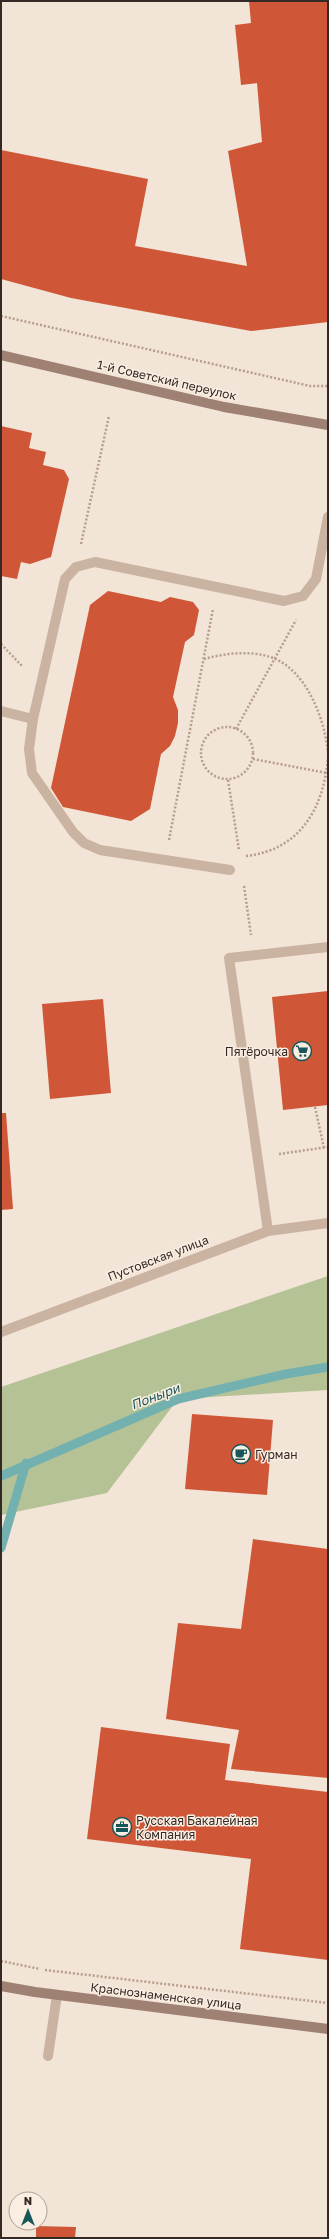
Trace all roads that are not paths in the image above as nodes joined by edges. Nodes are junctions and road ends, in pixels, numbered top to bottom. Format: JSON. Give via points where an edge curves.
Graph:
{"nodes":[{"id":1,"x":1,"y":355,"type":"edge"},
{"id":2,"x":328,"y":425,"type":"edge"},
{"id":3,"x":328,"y":517,"type":"edge"},
{"id":4,"x":1,"y":711,"type":"edge"},
{"id":5,"x":33,"y":719,"type":"junction"},
{"id":6,"x":230,"y":870,"type":"dead end"},
{"id":7,"x":328,"y":947,"type":"edge"},
{"id":8,"x":328,"y":1223,"type":"edge"},
{"id":9,"x":268,"y":1230,"type":"junction"},
{"id":10,"x":1,"y":1332,"type":"edge"},
{"id":11,"x":1,"y":1986,"type":"edge"},
{"id":12,"x":57,"y":1995,"type":"junction"},
{"id":13,"x":328,"y":2030,"type":"edge"},
{"id":14,"x":48,"y":2056,"type":"dead end"}],
"edges":[{"from":1,"to":2,"type":"street","name":"1-й Советский переулок","via":[[224,407]]},
{"from":3,"to":5,"type":"street","via":[[316,580],[303,596],[284,601],[95,562],[76,567],[65,580]]},
{"from":4,"to":5,"type":"street"},
{"from":5,"to":6,"type":"street","via":[[29,749],[32,773],[73,832],[84,843],[100,850]]},
{"from":7,"to":9,"type":"street","via":[[229,958]]},
{"from":8,"to":9,"type":"street","name":"Пустовская улица"},
{"from":9,"to":10,"type":"street","name":"Пустовская улица"},
{"from":11,"to":12,"type":"street","name":"Краснознаменская улица"},
{"from":12,"to":13,"type":"street","name":"Краснознаменская улица"},
{"from":12,"to":14,"type":"street"}]}
